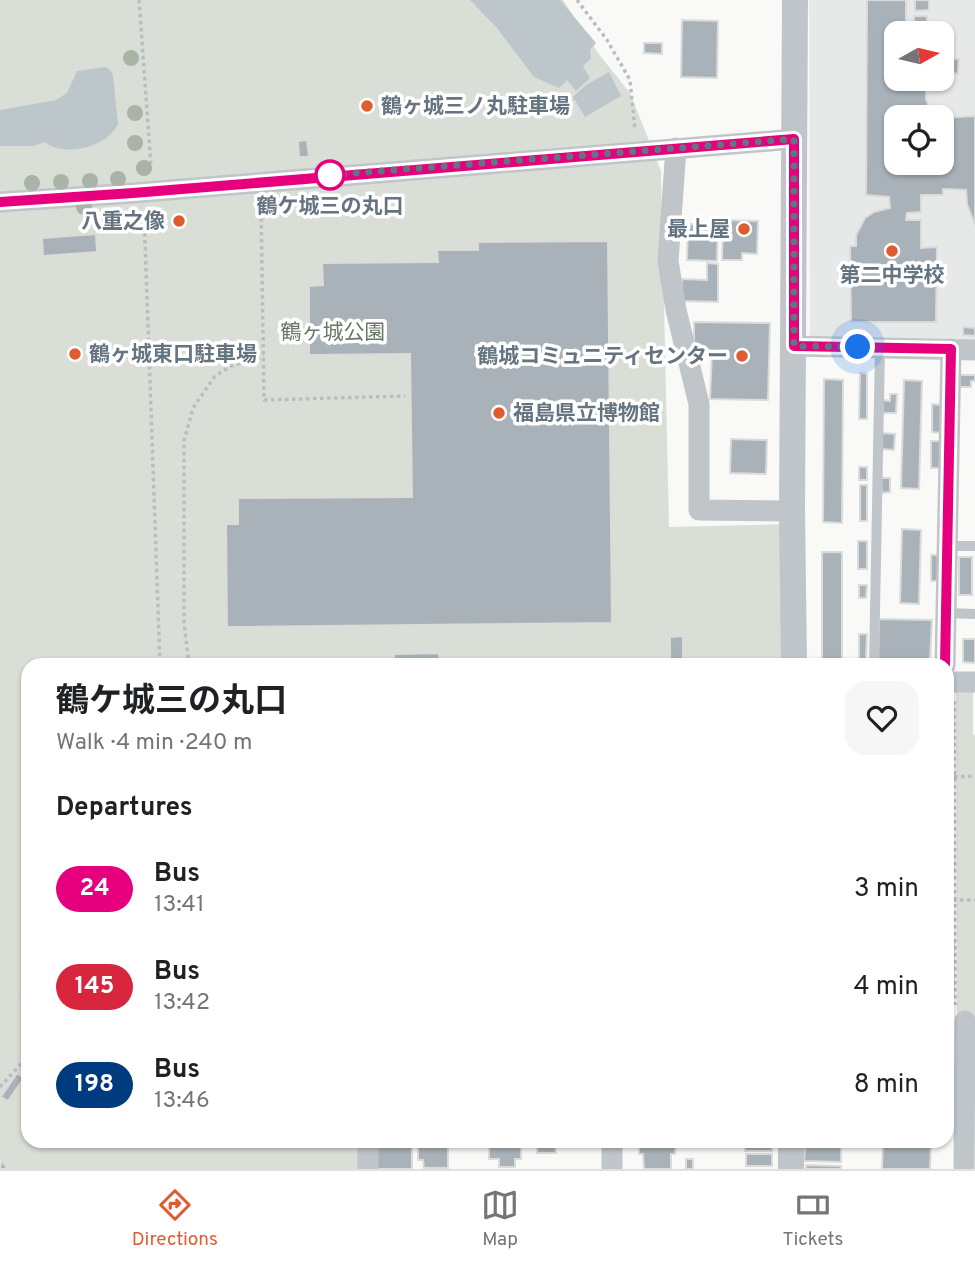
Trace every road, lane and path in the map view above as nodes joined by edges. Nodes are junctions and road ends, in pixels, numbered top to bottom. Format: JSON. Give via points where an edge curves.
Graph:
{"nodes":[{"id":1,"x":139,"y":0,"type":"edge"},
{"id":2,"x":577,"y":0,"type":"edge"},
{"id":3,"x":795,"y":0,"type":"edge"},
{"id":4,"x":794,"y":139,"type":"junction"},
{"id":5,"x":676,"y":148,"type":"junction"},
{"id":6,"x":637,"y":151,"type":"junction"},
{"id":7,"x":141,"y":178,"type":"dead end"},
{"id":8,"x":261,"y":181,"type":"junction"},
{"id":9,"x":0,"y":202,"type":"edge"},
{"id":10,"x":144,"y":208,"type":"dead end"},
{"id":11,"x":794,"y":346,"type":"junction"},
{"id":12,"x":880,"y":348,"type":"junction"},
{"id":13,"x":951,"y":349,"type":"junction"},
{"id":14,"x":975,"y":350,"type":"edge"},
{"id":15,"x":264,"y":356,"type":"junction"},
{"id":16,"x":405,"y":396,"type":"dead end"},
{"id":17,"x":792,"y":511,"type":"junction"},
{"id":18,"x":947,"y":546,"type":"junction"},
{"id":19,"x":975,"y":546,"type":"edge"},
{"id":20,"x":946,"y":613,"type":"junction"},
{"id":21,"x":975,"y":614,"type":"edge"},
{"id":22,"x":160,"y":658,"type":"edge"},
{"id":23,"x":188,"y":658,"type":"edge"},
{"id":24,"x":794,"y":658,"type":"edge"},
{"id":25,"x":874,"y":658,"type":"edge"},
{"id":26,"x":952,"y":658,"type":"edge"},
{"id":27,"x":955,"y":678,"type":"edge"},
{"id":28,"x":975,"y":776,"type":"edge"},
{"id":29,"x":954,"y":777,"type":"joint"},
{"id":30,"x":954,"y":900,"type":"edge"},
{"id":31,"x":975,"y":900,"type":"edge"},
{"id":32,"x":954,"y":917,"type":"edge"},
{"id":33,"x":960,"y":1021,"type":"edge"},
{"id":34,"x":21,"y":1064,"type":"edge"},
{"id":35,"x":0,"y":1087,"type":"edge"},
{"id":36,"x":368,"y":1148,"type":"edge"},
{"id":37,"x":612,"y":1148,"type":"edge"},
{"id":38,"x":791,"y":1148,"type":"edge"},
{"id":39,"x":368,"y":1169,"type":"edge"},
{"id":40,"x":612,"y":1169,"type":"edge"},
{"id":41,"x":791,"y":1169,"type":"edge"},
{"id":42,"x":964,"y":1169,"type":"edge"}],
"edges":[{"from":1,"to":7,"type":"path","via":[[151,167]]},
{"from":2,"to":6,"type":"path","via":[[630,79]]},
{"from":3,"to":4,"type":"street"},
{"from":4,"to":5,"type":"street"},
{"from":4,"to":11,"type":"street"},
{"from":5,"to":6,"type":"street"},
{"from":5,"to":17,"type":"street","via":[[668,261],[699,404],[699,510]]},
{"from":6,"to":8,"type":"street"},
{"from":8,"to":9,"type":"street"},
{"from":8,"to":15,"type":"path"},
{"from":10,"to":22,"type":"path"},
{"from":11,"to":12,"type":"street"},
{"from":11,"to":17,"type":"street"},
{"from":12,"to":13,"type":"street"},
{"from":12,"to":25,"type":"lane"},
{"from":13,"to":14,"type":"street"},
{"from":13,"to":18,"type":"street"},
{"from":15,"to":16,"type":"path","via":[[264,400]]},
{"from":15,"to":23,"type":"path","via":[[215,376],[193,408],[184,441]]},
{"from":17,"to":24,"type":"street"},
{"from":18,"to":19,"type":"lane"},
{"from":18,"to":20,"type":"street"},
{"from":20,"to":21,"type":"lane"},
{"from":20,"to":26,"type":"street"},
{"from":27,"to":29,"type":"path"},
{"from":28,"to":29,"type":"path"},
{"from":30,"to":31,"type":"path"},
{"from":32,"to":33,"type":"path"},
{"from":33,"to":42,"type":"street"},
{"from":34,"to":35,"type":"path"},
{"from":36,"to":39,"type":"street"},
{"from":37,"to":40,"type":"street"},
{"from":38,"to":41,"type":"street"}]}
